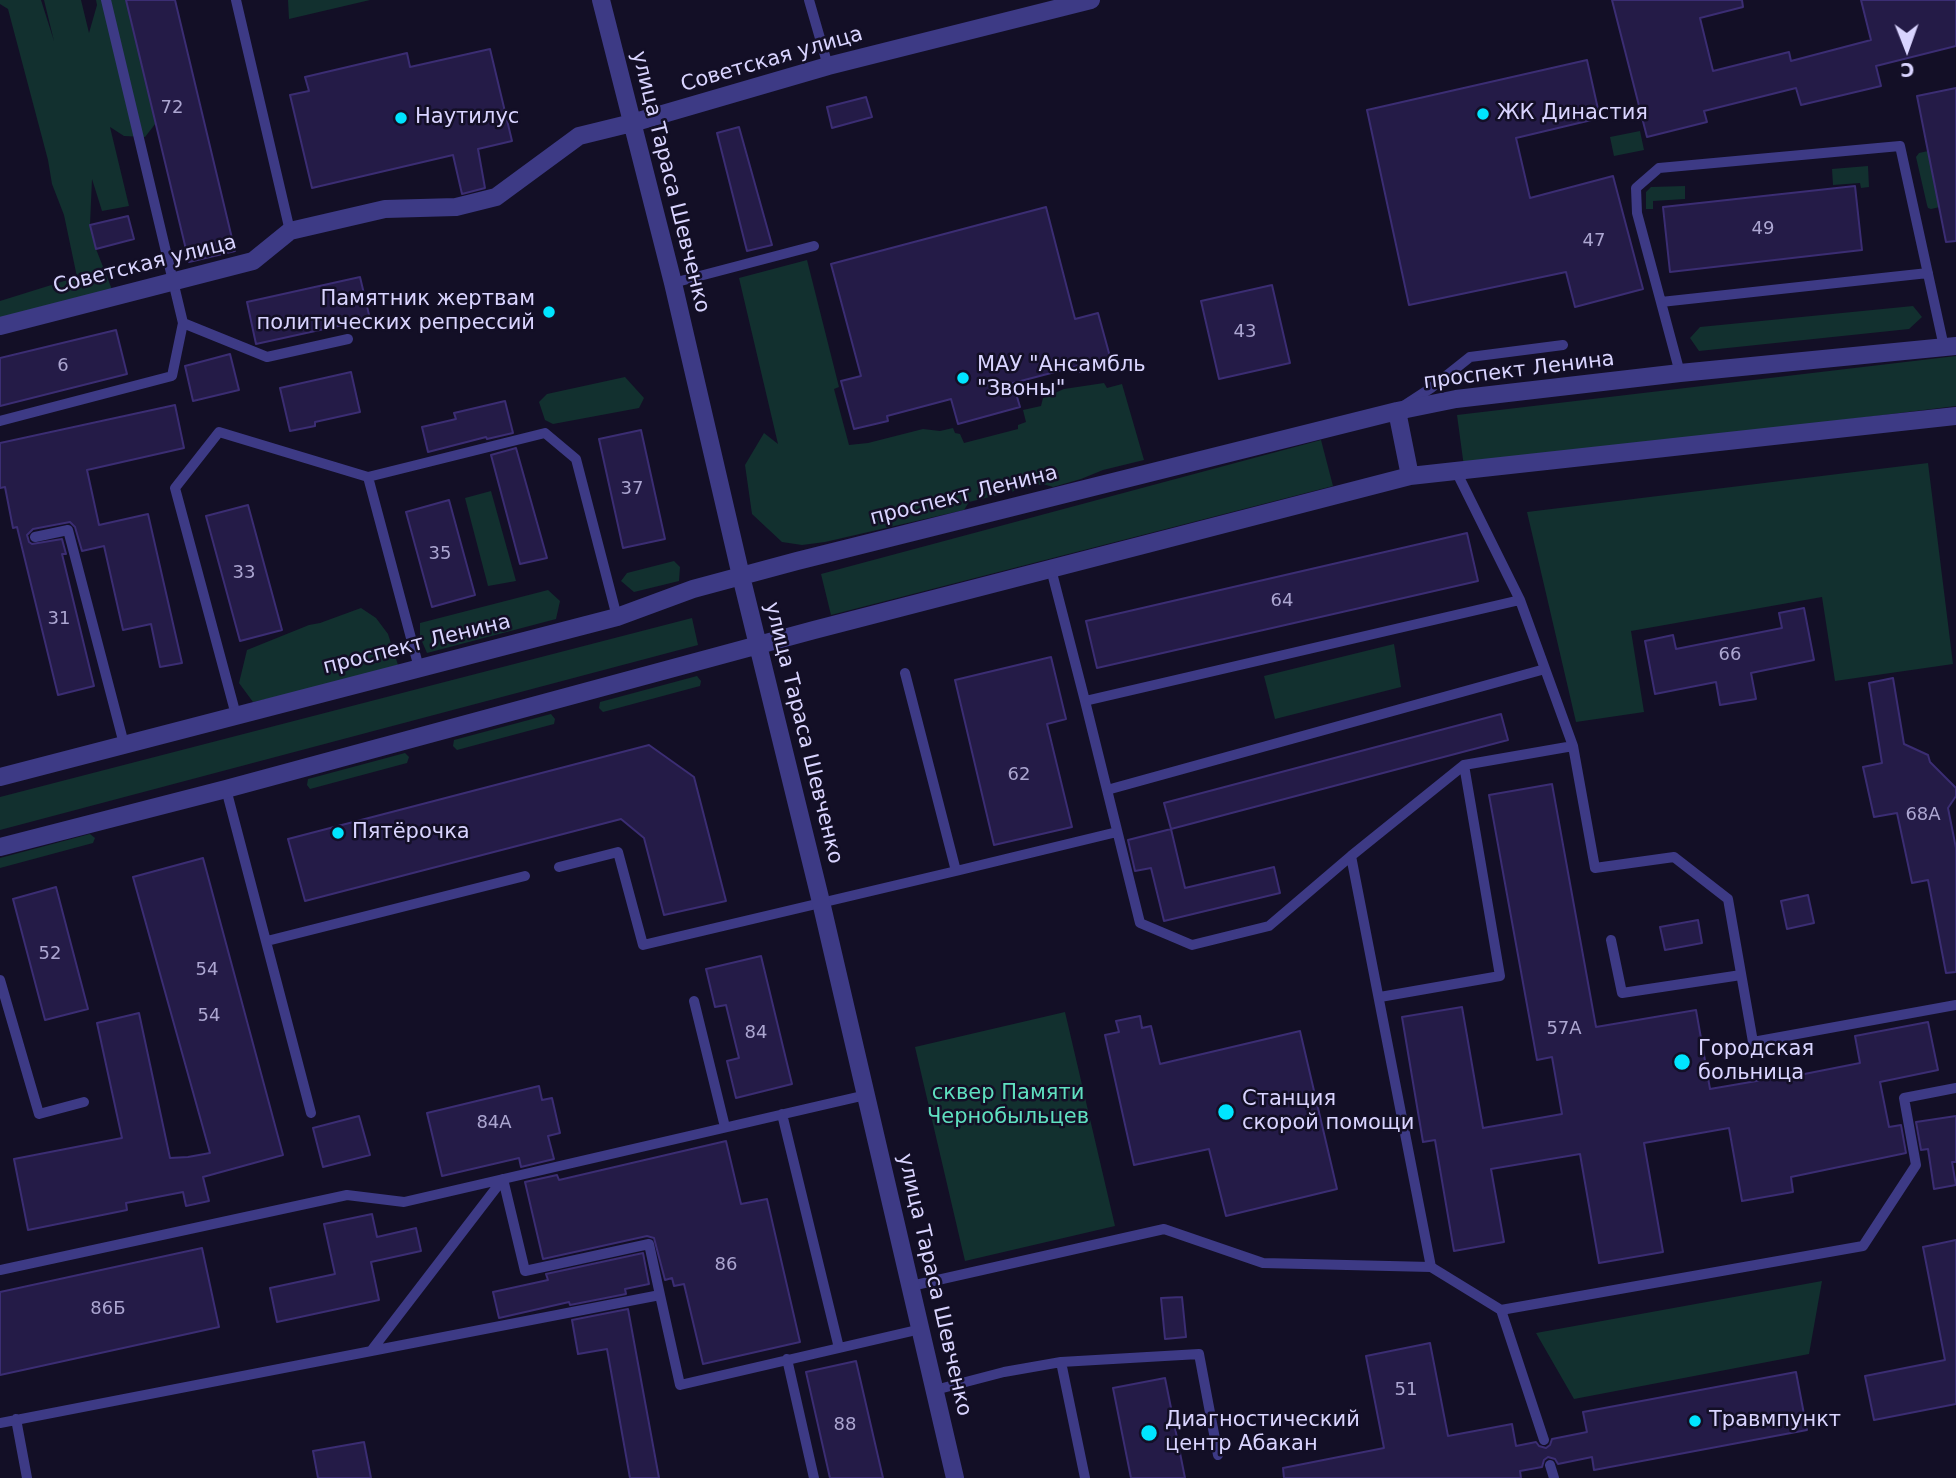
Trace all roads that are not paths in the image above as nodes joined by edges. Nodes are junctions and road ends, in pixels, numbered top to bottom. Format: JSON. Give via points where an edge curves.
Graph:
{"nodes":[{"id":1,"x":106,"y":0,"type":"edge"},
{"id":2,"x":236,"y":0,"type":"edge"},
{"id":3,"x":601,"y":0,"type":"edge"},
{"id":4,"x":809,"y":0,"type":"edge"},
{"id":5,"x":1091,"y":0,"type":"edge"},
{"id":6,"x":828,"y":66,"type":"junction"},
{"id":7,"x":632,"y":123,"type":"junction"},
{"id":8,"x":290,"y":231,"type":"junction"},
{"id":9,"x":814,"y":246,"type":"dead end"},
{"id":10,"x":1928,"y":273,"type":"junction"},
{"id":11,"x":173,"y":281,"type":"junction"},
{"id":12,"x":673,"y":283,"type":"junction"},
{"id":13,"x":1661,"y":302,"type":"junction"},
{"id":14,"x":184,"y":323,"type":"junction"},
{"id":15,"x":0,"y":326,"type":"edge"},
{"id":16,"x":348,"y":339,"type":"dead end"},
{"id":17,"x":1563,"y":345,"type":"dead end"},
{"id":18,"x":1950,"y":347,"type":"edge"},
{"id":19,"x":1680,"y":373,"type":"junction"},
{"id":20,"x":1396,"y":411,"type":"junction"},
{"id":21,"x":1956,"y":416,"type":"edge"},
{"id":22,"x":0,"y":421,"type":"edge"},
{"id":23,"x":1456,"y":471,"type":"junction"},
{"id":24,"x":1410,"y":476,"type":"junction"},
{"id":25,"x":368,"y":477,"type":"junction"},
{"id":26,"x":35,"y":537,"type":"dead end"},
{"id":27,"x":1051,"y":569,"type":"junction"},
{"id":28,"x":741,"y":576,"type":"junction"},
{"id":29,"x":1520,"y":600,"type":"junction"},
{"id":30,"x":617,"y":617,"type":"junction"},
{"id":31,"x":758,"y":645,"type":"junction"},
{"id":32,"x":419,"y":668,"type":"junction"},
{"id":33,"x":1545,"y":669,"type":"junction"},
{"id":34,"x":905,"y":673,"type":"dead end"},
{"id":35,"x":1085,"y":701,"type":"junction"},
{"id":36,"x":236,"y":715,"type":"junction"},
{"id":37,"x":124,"y":744,"type":"junction"},
{"id":38,"x":1573,"y":746,"type":"junction"},
{"id":39,"x":1464,"y":765,"type":"junction"},
{"id":40,"x":0,"y":777,"type":"edge"},
{"id":41,"x":226,"y":789,"type":"junction"},
{"id":42,"x":1107,"y":790,"type":"junction"},
{"id":43,"x":1117,"y":832,"type":"junction"},
{"id":44,"x":0,"y":847,"type":"edge"},
{"id":45,"x":1351,"y":856,"type":"junction"},
{"id":46,"x":559,"y":867,"type":"dead end"},
{"id":47,"x":956,"y":871,"type":"junction"},
{"id":48,"x":525,"y":876,"type":"dead end"},
{"id":49,"x":821,"y":902,"type":"junction"},
{"id":50,"x":1611,"y":940,"type":"dead end"},
{"id":51,"x":267,"y":941,"type":"junction"},
{"id":52,"x":1741,"y":975,"type":"junction"},
{"id":53,"x":0,"y":980,"type":"edge"},
{"id":54,"x":1380,"y":997,"type":"junction"},
{"id":55,"x":694,"y":1001,"type":"dead end"},
{"id":56,"x":1956,"y":1005,"type":"edge"},
{"id":57,"x":1956,"y":1088,"type":"edge"},
{"id":58,"x":866,"y":1095,"type":"junction"},
{"id":59,"x":84,"y":1102,"type":"dead end"},
{"id":60,"x":311,"y":1113,"type":"dead end"},
{"id":61,"x":782,"y":1114,"type":"junction"},
{"id":62,"x":725,"y":1127,"type":"junction"},
{"id":63,"x":503,"y":1179,"type":"junction"},
{"id":64,"x":1431,"y":1267,"type":"junction"},
{"id":65,"x":0,"y":1270,"type":"edge"},
{"id":66,"x":911,"y":1286,"type":"junction"},
{"id":67,"x":660,"y":1295,"type":"junction"},
{"id":68,"x":1501,"y":1310,"type":"junction"},
{"id":69,"x":921,"y":1329,"type":"junction"},
{"id":70,"x":839,"y":1348,"type":"junction"},
{"id":71,"x":371,"y":1351,"type":"junction"},
{"id":72,"x":787,"y":1359,"type":"junction"},
{"id":73,"x":1061,"y":1362,"type":"junction"},
{"id":74,"x":935,"y":1390,"type":"junction"},
{"id":75,"x":16,"y":1419,"type":"junction"},
{"id":76,"x":0,"y":1423,"type":"edge"},
{"id":77,"x":1544,"y":1440,"type":"dead end"},
{"id":78,"x":1218,"y":1455,"type":"dead end"},
{"id":79,"x":1550,"y":1465,"type":"dead end"},
{"id":80,"x":27,"y":1478,"type":"edge"},
{"id":81,"x":814,"y":1478,"type":"edge"},
{"id":82,"x":955,"y":1478,"type":"edge"},
{"id":83,"x":1085,"y":1478,"type":"edge"},
{"id":84,"x":1554,"y":1478,"type":"edge"}],
"edges":[{"from":1,"to":11,"type":"lane"},
{"from":2,"to":8,"type":"lane"},
{"from":3,"to":7,"type":"street","name":"улица Тараса Шевченко"},
{"from":4,"to":6,"type":"lane"},
{"from":5,"to":6,"type":"street","name":"Советская улица"},
{"from":6,"to":7,"type":"street","name":"Советская улица"},
{"from":7,"to":8,"type":"street","name":"Советская улица","via":[[579,136],[496,197],[456,207],[385,209]]},
{"from":7,"to":12,"type":"street","name":"улица Тараса Шевченко"},
{"from":8,"to":11,"type":"street","name":"Советская улица","via":[[253,261]]},
{"from":9,"to":12,"type":"lane"},
{"from":10,"to":13,"type":"lane"},
{"from":10,"to":13,"type":"lane","via":[[1900,146],[1659,168],[1636,188],[1636,213]]},
{"from":10,"to":18,"type":"lane"},
{"from":11,"to":14,"type":"lane"},
{"from":11,"to":15,"type":"street","name":"Советская улица"},
{"from":12,"to":28,"type":"street","name":"улица Тараса Шевченко"},
{"from":13,"to":19,"type":"lane"},
{"from":14,"to":16,"type":"lane","via":[[267,357]]},
{"from":14,"to":22,"type":"lane","via":[[172,376]]},
{"from":17,"to":20,"type":"lane","via":[[1469,357]]},
{"from":18,"to":19,"type":"street","name":"проспект Ленина"},
{"from":19,"to":20,"type":"street","name":"проспект Ленина","via":[[1456,399]]},
{"from":20,"to":24,"type":"street"},
{"from":20,"to":28,"type":"street","name":"проспект Ленина"},
{"from":21,"to":23,"type":"street"},
{"from":23,"to":24,"type":"street"},
{"from":23,"to":29,"type":"lane"},
{"from":24,"to":27,"type":"street"},
{"from":25,"to":30,"type":"lane","via":[[545,433],[576,459]]},
{"from":25,"to":32,"type":"lane"},
{"from":25,"to":36,"type":"lane","via":[[219,432],[175,488]]},
{"from":26,"to":37,"type":"lane","via":[[68,530]]},
{"from":27,"to":31,"type":"street"},
{"from":27,"to":35,"type":"lane"},
{"from":28,"to":30,"type":"street","name":"проспект Ленина"},
{"from":28,"to":31,"type":"street","name":"улица Тараса Шевченко"},
{"from":29,"to":33,"type":"lane"},
{"from":29,"to":35,"type":"lane"},
{"from":30,"to":32,"type":"street","name":"проспект Ленина"},
{"from":31,"to":41,"type":"street"},
{"from":31,"to":49,"type":"street","name":"улица Тараса Шевченко"},
{"from":32,"to":36,"type":"street","name":"проспект Ленина"},
{"from":33,"to":38,"type":"lane"},
{"from":33,"to":42,"type":"lane"},
{"from":34,"to":47,"type":"lane"},
{"from":35,"to":42,"type":"lane"},
{"from":36,"to":37,"type":"street","name":"проспект Ленина"},
{"from":37,"to":40,"type":"street","name":"проспект Ленина"},
{"from":38,"to":39,"type":"lane"},
{"from":38,"to":52,"type":"lane","via":[[1595,868],[1674,857],[1728,899]]},
{"from":39,"to":45,"type":"lane"},
{"from":39,"to":54,"type":"lane","via":[[1500,976]]},
{"from":41,"to":44,"type":"street"},
{"from":41,"to":51,"type":"lane"},
{"from":42,"to":43,"type":"lane"},
{"from":43,"to":45,"type":"lane","via":[[1140,923],[1192,946],[1269,926]]},
{"from":43,"to":47,"type":"lane"},
{"from":45,"to":54,"type":"lane"},
{"from":46,"to":49,"type":"lane","via":[[618,852],[643,945]]},
{"from":47,"to":49,"type":"lane"},
{"from":48,"to":51,"type":"lane"},
{"from":49,"to":58,"type":"street","name":"улица Тараса Шевченко"},
{"from":50,"to":52,"type":"lane","via":[[1622,993]]},
{"from":51,"to":60,"type":"lane"},
{"from":52,"to":56,"type":"lane","via":[[1753,1042]]},
{"from":53,"to":59,"type":"lane","via":[[39,1114]]},
{"from":54,"to":64,"type":"lane"},
{"from":55,"to":62,"type":"lane"},
{"from":57,"to":68,"type":"lane","via":[[1904,1098],[1916,1165],[1863,1246]]},
{"from":58,"to":61,"type":"lane"},
{"from":58,"to":66,"type":"street","name":"улица Тараса Шевченко"},
{"from":61,"to":62,"type":"lane"},
{"from":61,"to":70,"type":"lane"},
{"from":62,"to":63,"type":"lane"},
{"from":63,"to":65,"type":"lane","via":[[404,1202],[348,1195]]},
{"from":63,"to":67,"type":"lane","via":[[526,1271],[649,1244]]},
{"from":63,"to":71,"type":"lane"},
{"from":64,"to":66,"type":"lane","via":[[1263,1263],[1164,1229]]},
{"from":64,"to":68,"type":"lane"},
{"from":66,"to":69,"type":"street","name":"улица Тараса Шевченко"},
{"from":67,"to":71,"type":"lane"},
{"from":67,"to":72,"type":"lane","via":[[680,1385]]},
{"from":68,"to":77,"type":"lane"},
{"from":69,"to":70,"type":"lane"},
{"from":69,"to":74,"type":"street","name":"улица Тараса Шевченко"},
{"from":70,"to":72,"type":"lane"},
{"from":71,"to":75,"type":"lane"},
{"from":72,"to":81,"type":"lane"},
{"from":73,"to":74,"type":"lane"},
{"from":73,"to":78,"type":"lane","via":[[1199,1354]]},
{"from":73,"to":83,"type":"lane"},
{"from":74,"to":82,"type":"street","name":"улица Тараса Шевченко"},
{"from":75,"to":76,"type":"lane"},
{"from":75,"to":80,"type":"lane"},
{"from":79,"to":84,"type":"lane"}]}
